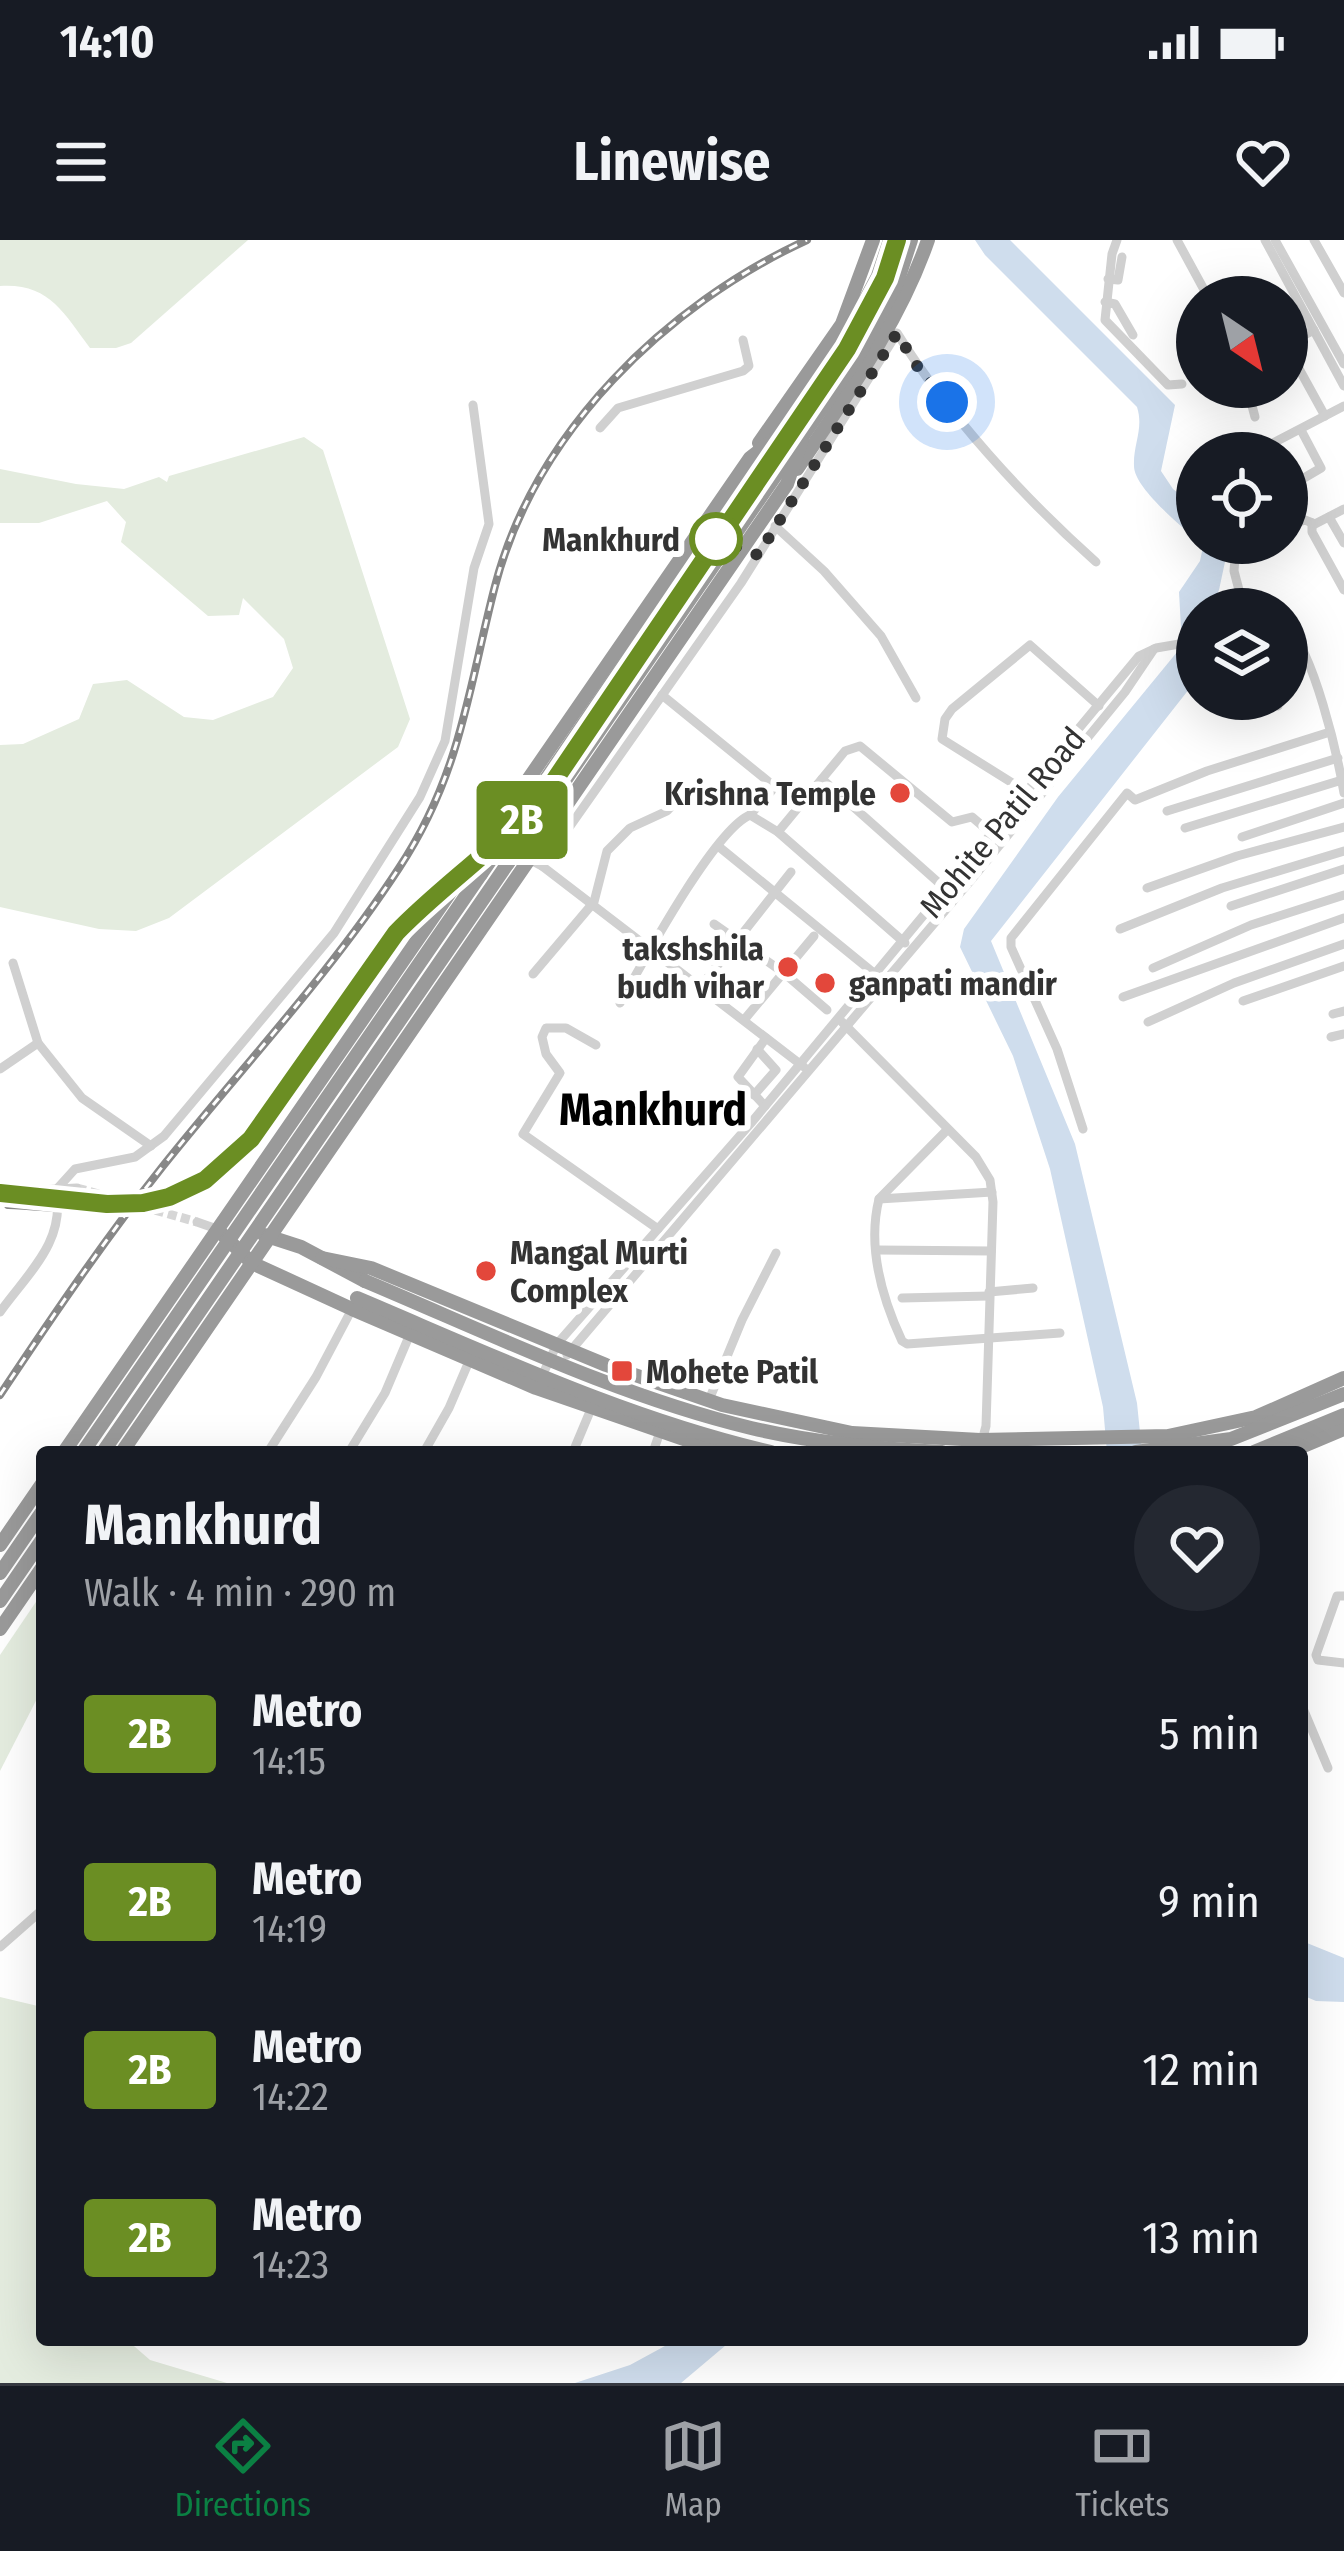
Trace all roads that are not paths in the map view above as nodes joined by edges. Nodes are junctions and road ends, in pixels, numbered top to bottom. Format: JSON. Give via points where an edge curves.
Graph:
{"nodes":[{"id":1,"x":873,"y":240,"type":"edge"},
{"id":2,"x":890,"y":240,"type":"edge"},
{"id":3,"x":911,"y":240,"type":"edge"},
{"id":4,"x":928,"y":240,"type":"edge"},
{"id":5,"x":1117,"y":240,"type":"edge"},
{"id":6,"x":1177,"y":240,"type":"edge"},
{"id":7,"x":1265,"y":240,"type":"edge"},
{"id":8,"x":1275,"y":240,"type":"edge"},
{"id":9,"x":1314,"y":240,"type":"edge"},
{"id":10,"x":1122,"y":257,"type":"dead end"},
{"id":11,"x":1197,"y":276,"type":"edge"},
{"id":12,"x":1114,"y":282,"type":"junction"},
{"id":13,"x":1344,"y":293,"type":"edge"},
{"id":14,"x":1105,"y":302,"type":"junction"},
{"id":15,"x":1313,"y":330,"type":"junction"},
{"id":16,"x":1308,"y":333,"type":"edge"},
{"id":17,"x":1132,"y":335,"type":"dead end"},
{"id":18,"x":742,"y":340,"type":"dead end"},
{"id":19,"x":1344,"y":364,"type":"edge"},
{"id":20,"x":1176,"y":384,"type":"edge"},
{"id":21,"x":1344,"y":384,"type":"edge"},
{"id":22,"x":1308,"y":385,"type":"edge"},
{"id":23,"x":473,"y":405,"type":"dead end"},
{"id":24,"x":1344,"y":406,"type":"edge"},
{"id":25,"x":1253,"y":408,"type":"edge"},
{"id":26,"x":1325,"y":416,"type":"junction"},
{"id":27,"x":1255,"y":417,"type":"dead end"},
{"id":28,"x":781,"y":425,"type":"junction"},
{"id":29,"x":600,"y":428,"type":"dead end"},
{"id":30,"x":1301,"y":430,"type":"joint"},
{"id":31,"x":1297,"y":432,"type":"edge"},
{"id":32,"x":807,"y":442,"type":"junction"},
{"id":33,"x":1308,"y":443,"type":"edge"},
{"id":34,"x":755,"y":462,"type":"junction"},
{"id":35,"x":1308,"y":476,"type":"edge"},
{"id":36,"x":781,"y":480,"type":"junction"},
{"id":37,"x":1344,"y":509,"type":"edge"},
{"id":38,"x":1329,"y":517,"type":"junction"},
{"id":39,"x":1308,"y":523,"type":"edge"},
{"id":40,"x":1312,"y":523,"type":"junction"},
{"id":41,"x":775,"y":526,"type":"junction"},
{"id":42,"x":1344,"y":543,"type":"edge"},
{"id":43,"x":1096,"y":562,"type":"dead end"},
{"id":44,"x":1344,"y":590,"type":"edge"},
{"id":45,"x":1176,"y":645,"type":"edge"},
{"id":46,"x":1308,"y":670,"type":"edge"},
{"id":47,"x":662,"y":695,"type":"junction"},
{"id":48,"x":916,"y":698,"type":"dead end"},
{"id":49,"x":644,"y":704,"type":"junction"},
{"id":50,"x":1104,"y":709,"type":"junction"},
{"id":51,"x":1087,"y":729,"type":"junction"},
{"id":52,"x":1330,"y":732,"type":"junction"},
{"id":53,"x":1338,"y":758,"type":"junction"},
{"id":54,"x":822,"y":778,"type":"junction"},
{"id":55,"x":1342,"y":780,"type":"edge"},
{"id":56,"x":1025,"y":789,"type":"junction"},
{"id":57,"x":1344,"y":794,"type":"edge"},
{"id":58,"x":682,"y":795,"type":"dead end"},
{"id":59,"x":1038,"y":799,"type":"junction"},
{"id":60,"x":1344,"y":803,"type":"edge"},
{"id":61,"x":1167,"y":811,"type":"dead end"},
{"id":62,"x":749,"y":815,"type":"junction"},
{"id":63,"x":1344,"y":826,"type":"edge"},
{"id":64,"x":1185,"y":828,"type":"dead end"},
{"id":65,"x":778,"y":832,"type":"junction"},
{"id":66,"x":992,"y":834,"type":"junction"},
{"id":67,"x":1242,"y":836,"type":"dead end"},
{"id":68,"x":718,"y":846,"type":"junction"},
{"id":69,"x":1344,"y":850,"type":"edge"},
{"id":70,"x":536,"y":862,"type":"junction"},
{"id":71,"x":964,"y":867,"type":"junction"},
{"id":72,"x":514,"y":868,"type":"junction"},
{"id":73,"x":1344,"y":869,"type":"edge"},
{"id":74,"x":791,"y":872,"type":"dead end"},
{"id":75,"x":975,"y":875,"type":"junction"},
{"id":76,"x":1147,"y":888,"type":"dead end"},
{"id":77,"x":946,"y":889,"type":"junction"},
{"id":78,"x":776,"y":892,"type":"junction"},
{"id":79,"x":1344,"y":895,"type":"edge"},
{"id":80,"x":957,"y":897,"type":"junction"},
{"id":81,"x":594,"y":902,"type":"junction"},
{"id":82,"x":1232,"y":906,"type":"dead end"},
{"id":83,"x":1344,"y":918,"type":"edge"},
{"id":84,"x":714,"y":924,"type":"dead end"},
{"id":85,"x":1120,"y":928,"type":"dead end"},
{"id":86,"x":814,"y":936,"type":"dead end"},
{"id":87,"x":737,"y":940,"type":"junction"},
{"id":88,"x":908,"y":944,"type":"junction"},
{"id":89,"x":1344,"y":944,"type":"edge"},
{"id":90,"x":652,"y":947,"type":"junction"},
{"id":91,"x":13,"y":962,"type":"dead end"},
{"id":92,"x":1344,"y":966,"type":"edge"},
{"id":93,"x":1153,"y":968,"type":"dead end"},
{"id":94,"x":784,"y":973,"type":"junction"},
{"id":95,"x":533,"y":974,"type":"dead end"},
{"id":96,"x":875,"y":974,"type":"junction"},
{"id":97,"x":701,"y":985,"type":"junction"},
{"id":98,"x":1123,"y":997,"type":"dead end"},
{"id":99,"x":1243,"y":1001,"type":"dead end"},
{"id":100,"x":620,"y":1003,"type":"dead end"},
{"id":101,"x":827,"y":1010,"type":"dead end"},
{"id":102,"x":744,"y":1020,"type":"junction"},
{"id":103,"x":842,"y":1022,"type":"junction"},
{"id":104,"x":1148,"y":1022,"type":"dead end"},
{"id":105,"x":1344,"y":1034,"type":"edge"},
{"id":106,"x":1331,"y":1037,"type":"dead end"},
{"id":107,"x":766,"y":1038,"type":"junction"},
{"id":108,"x":38,"y":1043,"type":"junction"},
{"id":109,"x":596,"y":1045,"type":"dead end"},
{"id":110,"x":757,"y":1049,"type":"junction"},
{"id":111,"x":804,"y":1067,"type":"junction"},
{"id":112,"x":0,"y":1069,"type":"edge"},
{"id":113,"x":754,"y":1095,"type":"junction"},
{"id":114,"x":765,"y":1106,"type":"junction"},
{"id":115,"x":760,"y":1120,"type":"junction"},
{"id":116,"x":1083,"y":1129,"type":"dead end"},
{"id":117,"x":947,"y":1130,"type":"junction"},
{"id":118,"x":151,"y":1146,"type":"junction"},
{"id":119,"x":77,"y":1188,"type":"tunnel mouth"},
{"id":120,"x":56,"y":1190,"type":"junction"},
{"id":121,"x":0,"y":1192,"type":"edge"},
{"id":122,"x":992,"y":1192,"type":"junction"},
{"id":123,"x":879,"y":1199,"type":"junction"},
{"id":124,"x":291,"y":1207,"type":"junction"},
{"id":125,"x":197,"y":1222,"type":"tunnel mouth"},
{"id":126,"x":217,"y":1229,"type":"junction"},
{"id":127,"x":662,"y":1232,"type":"junction"},
{"id":128,"x":271,"y":1235,"type":"junction"},
{"id":129,"x":302,"y":1247,"type":"junction"},
{"id":130,"x":878,"y":1250,"type":"junction"},
{"id":131,"x":991,"y":1251,"type":"junction"},
{"id":132,"x":776,"y":1253,"type":"dead end"},
{"id":133,"x":322,"y":1258,"type":"junction"},
{"id":134,"x":252,"y":1263,"type":"junction"},
{"id":135,"x":1034,"y":1288,"type":"dead end"},
{"id":136,"x":989,"y":1294,"type":"junction"},
{"id":137,"x":902,"y":1298,"type":"dead end"},
{"id":138,"x":355,"y":1304,"type":"junction"},
{"id":139,"x":0,"y":1312,"type":"edge"},
{"id":140,"x":1060,"y":1333,"type":"dead end"},
{"id":141,"x":410,"y":1334,"type":"junction"},
{"id":142,"x":987,"y":1337,"type":"junction"},
{"id":143,"x":563,"y":1347,"type":"junction"},
{"id":144,"x":470,"y":1359,"type":"junction"},
{"id":145,"x":1344,"y":1378,"type":"edge"},
{"id":146,"x":1322,"y":1389,"type":"junction"},
{"id":147,"x":541,"y":1390,"type":"junction"},
{"id":148,"x":1344,"y":1394,"type":"edge"},
{"id":149,"x":709,"y":1400,"type":"junction"},
{"id":150,"x":591,"y":1409,"type":"junction"},
{"id":151,"x":1343,"y":1425,"type":"edge"},
{"id":152,"x":660,"y":1432,"type":"junction"},
{"id":153,"x":68,"y":1446,"type":"edge"},
{"id":154,"x":87,"y":1446,"type":"edge"},
{"id":155,"x":107,"y":1446,"type":"edge"},
{"id":156,"x":126,"y":1446,"type":"edge"},
{"id":157,"x":272,"y":1446,"type":"edge"},
{"id":158,"x":353,"y":1446,"type":"edge"},
{"id":159,"x":427,"y":1446,"type":"edge"},
{"id":160,"x":576,"y":1446,"type":"edge"},
{"id":161,"x":655,"y":1446,"type":"edge"},
{"id":162,"x":703,"y":1446,"type":"edge"},
{"id":163,"x":747,"y":1446,"type":"edge"},
{"id":164,"x":845,"y":1446,"type":"edge"},
{"id":165,"x":979,"y":1446,"type":"edge"},
{"id":166,"x":1194,"y":1446,"type":"edge"},
{"id":167,"x":1274,"y":1446,"type":"edge"},
{"id":168,"x":1301,"y":1446,"type":"edge"},
{"id":169,"x":36,"y":1493,"type":"edge"},
{"id":170,"x":36,"y":1521,"type":"edge"},
{"id":171,"x":0,"y":1545,"type":"edge"},
{"id":172,"x":36,"y":1549,"type":"edge"},
{"id":173,"x":0,"y":1573,"type":"edge"},
{"id":174,"x":36,"y":1577,"type":"edge"},
{"id":175,"x":1344,"y":1596,"type":"edge"},
{"id":176,"x":0,"y":1601,"type":"edge"},
{"id":177,"x":0,"y":1630,"type":"edge"},
{"id":178,"x":1344,"y":1663,"type":"edge"},
{"id":179,"x":1308,"y":1720,"type":"edge"},
{"id":180,"x":1328,"y":1768,"type":"dead end"},
{"id":181,"x":36,"y":1915,"type":"edge"},
{"id":182,"x":0,"y":1947,"type":"edge"}],
"edges":[{"from":1,"to":28,"type":"highway","via":[[842,324]]},
{"from":2,"to":28,"type":"highway","via":[[841,346]]},
{"from":3,"to":32,"type":"highway","via":[[897,283]]},
{"from":4,"to":32,"type":"highway","via":[[851,391]]},
{"from":5,"to":12,"type":"street"},
{"from":6,"to":11,"type":"street"},
{"from":7,"to":15,"type":"street"},
{"from":8,"to":19,"type":"street"},
{"from":9,"to":13,"type":"street"},
{"from":10,"to":12,"type":"street"},
{"from":12,"to":14,"type":"street"},
{"from":14,"to":17,"type":"street","via":[[1115,304]]},
{"from":14,"to":20,"type":"street","via":[[1110,327]]},
{"from":15,"to":16,"type":"street"},
{"from":15,"to":21,"type":"street"},
{"from":18,"to":29,"type":"street","via":[[749,359],[743,370],[618,407]]},
{"from":22,"to":26,"type":"street"},
{"from":23,"to":118,"type":"street","via":[[489,524],[445,742],[420,797],[334,933]]},
{"from":24,"to":26,"type":"street"},
{"from":25,"to":27,"type":"street"},
{"from":26,"to":30,"type":"street"},
{"from":28,"to":34,"type":"highway"},
{"from":30,"to":31,"type":"street"},
{"from":32,"to":36,"type":"highway"},
{"from":33,"to":35,"type":"street","via":[[1321,468]]},
{"from":34,"to":126,"type":"highway"},
{"from":34,"to":154,"type":"highway","bridge":true},
{"from":36,"to":49,"type":"highway"},
{"from":36,"to":72,"type":"highway","via":[[534,825]]},
{"from":37,"to":38,"type":"street"},
{"from":38,"to":40,"type":"street"},
{"from":38,"to":42,"type":"street"},
{"from":39,"to":40,"type":"street"},
{"from":40,"to":44,"type":"street"},
{"from":41,"to":43,"type":"street","via":[[897,333],[1030,503]]},
{"from":41,"to":47,"type":"street"},
{"from":41,"to":48,"type":"street","via":[[880,636]]},
{"from":45,"to":50,"type":"street","name":"Mohite Patil Road","via":[[1139,656]]},
{"from":46,"to":52,"type":"street"},
{"from":47,"to":49,"type":"street"},
{"from":47,"to":62,"type":"street","via":[[775,787]]},
{"from":49,"to":70,"type":"highway"},
{"from":50,"to":51,"type":"street","name":"Mohite Patil Road"},
{"from":50,"to":56,"type":"street","via":[[1030,645],[952,709],[942,739]]},
{"from":51,"to":56,"type":"street","name":"Mohite Patil Road"},
{"from":51,"to":59,"type":"street"},
{"from":52,"to":53,"type":"street"},
{"from":52,"to":116,"type":"street","via":[[1135,800],[1127,793],[1011,938]]},
{"from":53,"to":55,"type":"street"},
{"from":53,"to":61,"type":"street"},
{"from":54,"to":65,"type":"street"},
{"from":54,"to":66,"type":"street","via":[[860,746],[952,822],[972,817]]},
{"from":54,"to":77,"type":"street"},
{"from":55,"to":57,"type":"street"},
{"from":55,"to":64,"type":"street"},
{"from":56,"to":59,"type":"street"},
{"from":56,"to":66,"type":"street","name":"Mohite Patil Road"},
{"from":58,"to":81,"type":"street","via":[[607,851]]},
{"from":59,"to":75,"type":"street"},
{"from":60,"to":67,"type":"street"},
{"from":62,"to":65,"type":"street"},
{"from":62,"to":68,"type":"street"},
{"from":63,"to":76,"type":"street"},
{"from":65,"to":88,"type":"street"},
{"from":66,"to":71,"type":"street","name":"Mohite Patil Road"},
{"from":68,"to":78,"type":"street"},
{"from":68,"to":90,"type":"street"},
{"from":69,"to":85,"type":"street"},
{"from":70,"to":72,"type":"highway"},
{"from":70,"to":81,"type":"street"},
{"from":71,"to":75,"type":"street"},
{"from":71,"to":77,"type":"street","name":"Mohite Patil Road"},
{"from":72,"to":124,"type":"highway"},
{"from":72,"to":155,"type":"highway","bridge":true},
{"from":73,"to":82,"type":"street"},
{"from":74,"to":78,"type":"street"},
{"from":75,"to":80,"type":"street"},
{"from":77,"to":80,"type":"street"},
{"from":77,"to":88,"type":"street","name":"Mohite Patil Road"},
{"from":78,"to":87,"type":"street"},
{"from":78,"to":96,"type":"street"},
{"from":79,"to":93,"type":"street"},
{"from":80,"to":88,"type":"street"},
{"from":81,"to":90,"type":"street"},
{"from":81,"to":95,"type":"street"},
{"from":83,"to":98,"type":"street"},
{"from":84,"to":87,"type":"street"},
{"from":86,"to":94,"type":"street"},
{"from":87,"to":94,"type":"street"},
{"from":87,"to":97,"type":"street"},
{"from":88,"to":96,"type":"street","name":"Mohite Patil Road"},
{"from":88,"to":103,"type":"street"},
{"from":89,"to":104,"type":"street"},
{"from":90,"to":97,"type":"street"},
{"from":90,"to":100,"type":"street"},
{"from":91,"to":108,"type":"street"},
{"from":92,"to":99,"type":"street"},
{"from":94,"to":101,"type":"street"},
{"from":94,"to":102,"type":"street"},
{"from":96,"to":103,"type":"street","name":"Mohite Patil Road"},
{"from":97,"to":102,"type":"street"},
{"from":102,"to":107,"type":"street"},
{"from":103,"to":111,"type":"street","name":"Mohite Patil Road"},
{"from":103,"to":117,"type":"street"},
{"from":105,"to":106,"type":"street"},
{"from":107,"to":110,"type":"street"},
{"from":107,"to":111,"type":"street"},
{"from":108,"to":112,"type":"street"},
{"from":108,"to":118,"type":"street","via":[[82,1098]]},
{"from":109,"to":127,"type":"street","via":[[566,1028],[547,1028],[546,1054],[560,1073],[523,1134]]},
{"from":110,"to":113,"type":"street","via":[[738,1078]]},
{"from":110,"to":113,"type":"street","via":[[776,1070]]},
{"from":111,"to":114,"type":"street","name":"Mohite Patil Road"},
{"from":111,"to":115,"type":"street"},
{"from":113,"to":114,"type":"street"},
{"from":114,"to":115,"type":"street","name":"Mohite Patil Road"},
{"from":115,"to":127,"type":"street","name":"Mohite Patil Road"},
{"from":117,"to":122,"type":"street","via":[[976,1157]]},
{"from":117,"to":123,"type":"street"},
{"from":118,"to":120,"type":"street","via":[[75,1169]]},
{"from":119,"to":120,"type":"street"},
{"from":120,"to":121,"type":"street"},
{"from":120,"to":139,"type":"street","via":[[59,1225]]},
{"from":122,"to":123,"type":"street"},
{"from":122,"to":131,"type":"street"},
{"from":123,"to":130,"type":"street"},
{"from":124,"to":128,"type":"highway"},
{"from":124,"to":129,"type":"highway"},
{"from":125,"to":126,"type":"street"},
{"from":126,"to":128,"type":"highway"},
{"from":126,"to":134,"type":"highway"},
{"from":126,"to":153,"type":"highway"},
{"from":127,"to":143,"type":"street","name":"Mohite Patil Road"},
{"from":128,"to":129,"type":"highway"},
{"from":128,"to":134,"type":"highway"},
{"from":129,"to":133,"type":"highway"},
{"from":130,"to":131,"type":"street"},
{"from":130,"to":142,"type":"street","via":[[880,1292],[902,1341]]},
{"from":131,"to":136,"type":"street"},
{"from":132,"to":149,"type":"street"},
{"from":133,"to":143,"type":"highway","via":[[371,1268]]},
{"from":133,"to":164,"type":"highway","bridge":true,"via":[[602,1379],[718,1418]]},
{"from":134,"to":138,"type":"highway"},
{"from":134,"to":156,"type":"highway"},
{"from":135,"to":136,"type":"street"},
{"from":136,"to":137,"type":"street"},
{"from":136,"to":142,"type":"street"},
{"from":138,"to":141,"type":"highway"},
{"from":138,"to":157,"type":"street"},
{"from":138,"to":163,"type":"highway","bridge":true},
{"from":140,"to":142,"type":"street"},
{"from":141,"to":144,"type":"highway"},
{"from":141,"to":158,"type":"street"},
{"from":142,"to":165,"type":"street"},
{"from":143,"to":147,"type":"street","name":"Mohite Patil Road"},
{"from":143,"to":149,"type":"highway"},
{"from":144,"to":147,"type":"highway"},
{"from":144,"to":159,"type":"street"},
{"from":145,"to":146,"type":"highway"},
{"from":146,"to":151,"type":"highway"},
{"from":146,"to":165,"type":"highway","via":[[1227,1426],[1168,1436]]},
{"from":147,"to":150,"type":"highway"},
{"from":148,"to":166,"type":"highway","bridge":true},
{"from":149,"to":165,"type":"highway","via":[[852,1432]]},
{"from":150,"to":152,"type":"highway"},
{"from":150,"to":160,"type":"street"},
{"from":151,"to":167,"type":"highway","bridge":true},
{"from":151,"to":168,"type":"highway"},
{"from":152,"to":161,"type":"street"},
{"from":152,"to":162,"type":"highway"},
{"from":169,"to":171,"type":"highway"},
{"from":170,"to":173,"type":"highway"},
{"from":172,"to":176,"type":"highway"},
{"from":174,"to":177,"type":"highway"},
{"from":175,"to":178,"type":"street","via":[[1337,1595],[1316,1654]]},
{"from":179,"to":180,"type":"street"},
{"from":181,"to":182,"type":"street"}]}
